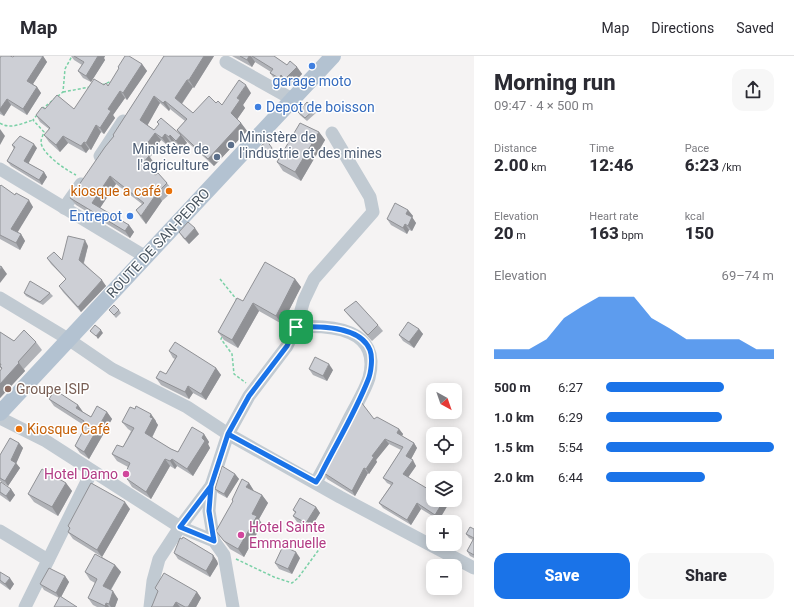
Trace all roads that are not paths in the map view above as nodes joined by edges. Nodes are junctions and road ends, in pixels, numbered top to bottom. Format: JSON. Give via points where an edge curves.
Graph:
{"nodes":[{"id":1,"x":333,"y":56,"type":"edge"},
{"id":2,"x":226,"y":62,"type":"dead end"},
{"id":3,"x":292,"y":99,"type":"junction"},
{"id":4,"x":132,"y":108,"type":"edge"},
{"id":5,"x":332,"y":133,"type":"dead end"},
{"id":6,"x":0,"y":169,"type":"edge"},
{"id":7,"x":64,"y":208,"type":"junction"},
{"id":8,"x":146,"y":257,"type":"junction"},
{"id":9,"x":0,"y":298,"type":"edge"},
{"id":10,"x":296,"y":327,"type":"junction"},
{"id":11,"x":68,"y":339,"type":"junction"},
{"id":12,"x":0,"y":413,"type":"edge"},
{"id":13,"x":0,"y":418,"type":"edge"},
{"id":14,"x":228,"y":434,"type":"junction"},
{"id":15,"x":92,"y":471,"type":"junction"},
{"id":16,"x":316,"y":482,"type":"junction"},
{"id":17,"x":211,"y":486,"type":"junction"},
{"id":18,"x":180,"y":527,"type":"junction"},
{"id":19,"x":0,"y":531,"type":"edge"},
{"id":20,"x":214,"y":541,"type":"junction"},
{"id":21,"x":48,"y":560,"type":"junction"},
{"id":22,"x":474,"y":568,"type":"edge"},
{"id":23,"x":25,"y":607,"type":"edge"},
{"id":24,"x":150,"y":607,"type":"edge"},
{"id":25,"x":233,"y":607,"type":"edge"}],
"edges":[{"from":1,"to":3,"type":"main road","name":"ROUTE DE SAN-PEDRO"},
{"from":2,"to":3,"type":"street"},
{"from":3,"to":8,"type":"main road","name":"ROUTE DE SAN-PEDRO"},
{"from":4,"to":7,"type":"street"},
{"from":5,"to":10,"type":"street","via":[[370,197],[373,212],[319,272],[304,300]]},
{"from":6,"to":7,"type":"street"},
{"from":7,"to":8,"type":"street"},
{"from":8,"to":11,"type":"main road","name":"ROUTE DE SAN-PEDRO"},
{"from":9,"to":11,"type":"street"},
{"from":10,"to":14,"type":"street","via":[[287,346],[249,396]]},
{"from":10,"to":16,"type":"street","via":[[318,326],[344,331],[363,340],[370,350],[369,379]]},
{"from":11,"to":12,"type":"main road","name":"ROUTE DE SAN-PEDRO"},
{"from":11,"to":14,"type":"street","via":[[102,363],[187,407]]},
{"from":13,"to":15,"type":"street","via":[[46,441]]},
{"from":14,"to":16,"type":"street"},
{"from":14,"to":17,"type":"street"},
{"from":15,"to":18,"type":"street"},
{"from":15,"to":21,"type":"street"},
{"from":16,"to":22,"type":"street"},
{"from":17,"to":18,"type":"street"},
{"from":17,"to":20,"type":"street","via":[[209,511]]},
{"from":18,"to":20,"type":"street"},
{"from":18,"to":24,"type":"street","via":[[159,559]]},
{"from":19,"to":21,"type":"street"},
{"from":20,"to":25,"type":"street","via":[[224,555]]},
{"from":21,"to":23,"type":"street"}]}
